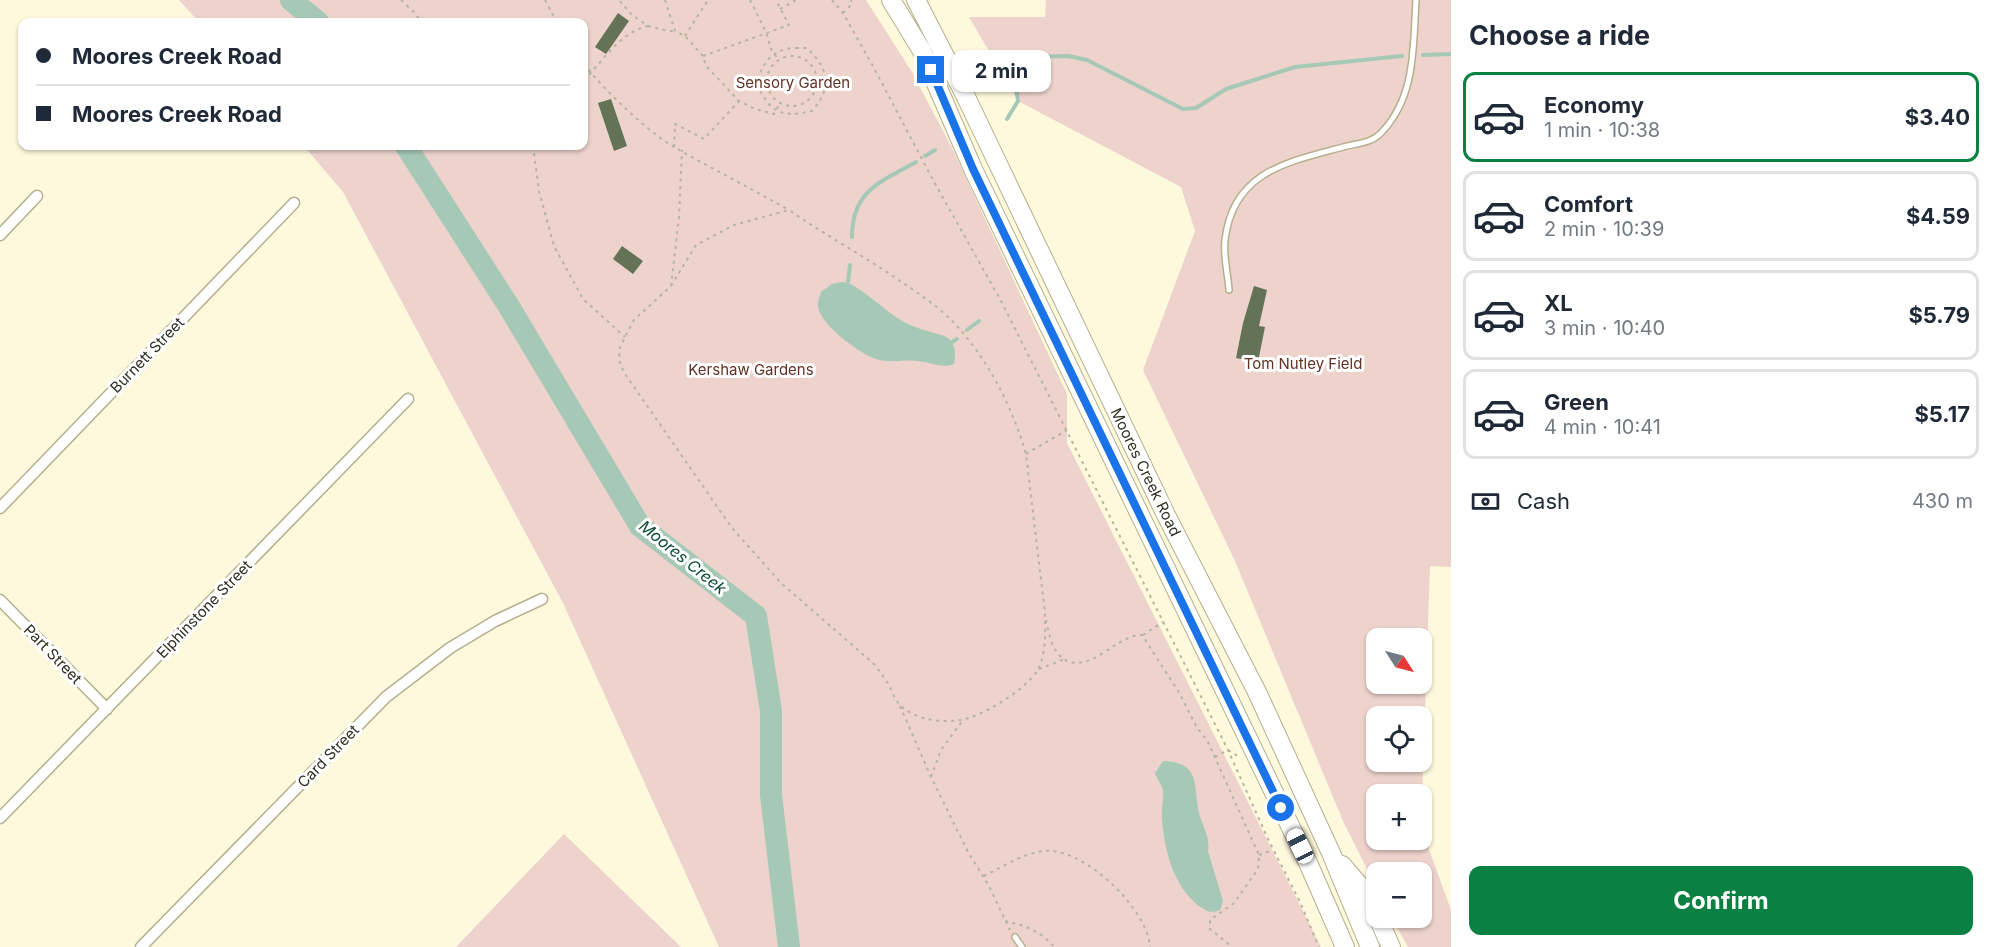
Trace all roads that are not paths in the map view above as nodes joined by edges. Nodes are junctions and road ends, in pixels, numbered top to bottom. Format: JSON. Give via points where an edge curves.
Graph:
{"nodes":[{"id":1,"x":891,"y":0,"type":"edge"},
{"id":2,"x":916,"y":0,"type":"edge"},
{"id":3,"x":1416,"y":0,"type":"edge"},
{"id":4,"x":37,"y":196,"type":"dead end"},
{"id":5,"x":294,"y":203,"type":"dead end"},
{"id":6,"x":0,"y":235,"type":"edge"},
{"id":7,"x":1229,"y":290,"type":"dead end"},
{"id":8,"x":408,"y":399,"type":"dead end"},
{"id":9,"x":0,"y":508,"type":"edge"},
{"id":10,"x":542,"y":599,"type":"dead end"},
{"id":11,"x":0,"y":600,"type":"edge"},
{"id":12,"x":106,"y":709,"type":"junction"},
{"id":13,"x":0,"y":818,"type":"edge"},
{"id":14,"x":1331,"y":853,"type":"junction"},
{"id":15,"x":1366,"y":893,"type":"edge"},
{"id":16,"x":1382,"y":928,"type":"edge"},
{"id":17,"x":1015,"y":937,"type":"road end"},
{"id":18,"x":141,"y":947,"type":"edge"},
{"id":19,"x":1022,"y":947,"type":"edge"},
{"id":20,"x":1345,"y":947,"type":"edge"},
{"id":21,"x":1370,"y":947,"type":"edge"},
{"id":22,"x":1391,"y":947,"type":"edge"}],
"edges":[{"from":1,"to":20,"type":"highway","name":"Moores Creek Road","via":[[922,51],[973,169]]},
{"from":2,"to":14,"type":"highway","name":"Moores Creek Road","via":[[1166,515],[1257,692]]},
{"from":3,"to":7,"type":"lane","via":[[1411,76],[1403,102],[1380,134],[1365,143],[1291,161],[1261,174],[1229,216],[1224,242]]},
{"from":4,"to":6,"type":"street"},
{"from":5,"to":9,"type":"street","name":"Burnett Street"},
{"from":8,"to":12,"type":"street","name":"Elphinstone Street"},
{"from":10,"to":18,"type":"street","name":"Card Street","via":[[450,648],[386,697]]},
{"from":11,"to":12,"type":"street","name":"Part Street"},
{"from":12,"to":13,"type":"street","name":"Elphinstone Street"},
{"from":14,"to":15,"type":"highway"},
{"from":14,"to":21,"type":"highway","name":"Moores Creek Road"},
{"from":16,"to":22,"type":"highway"},
{"from":17,"to":19,"type":"lane"}]}
